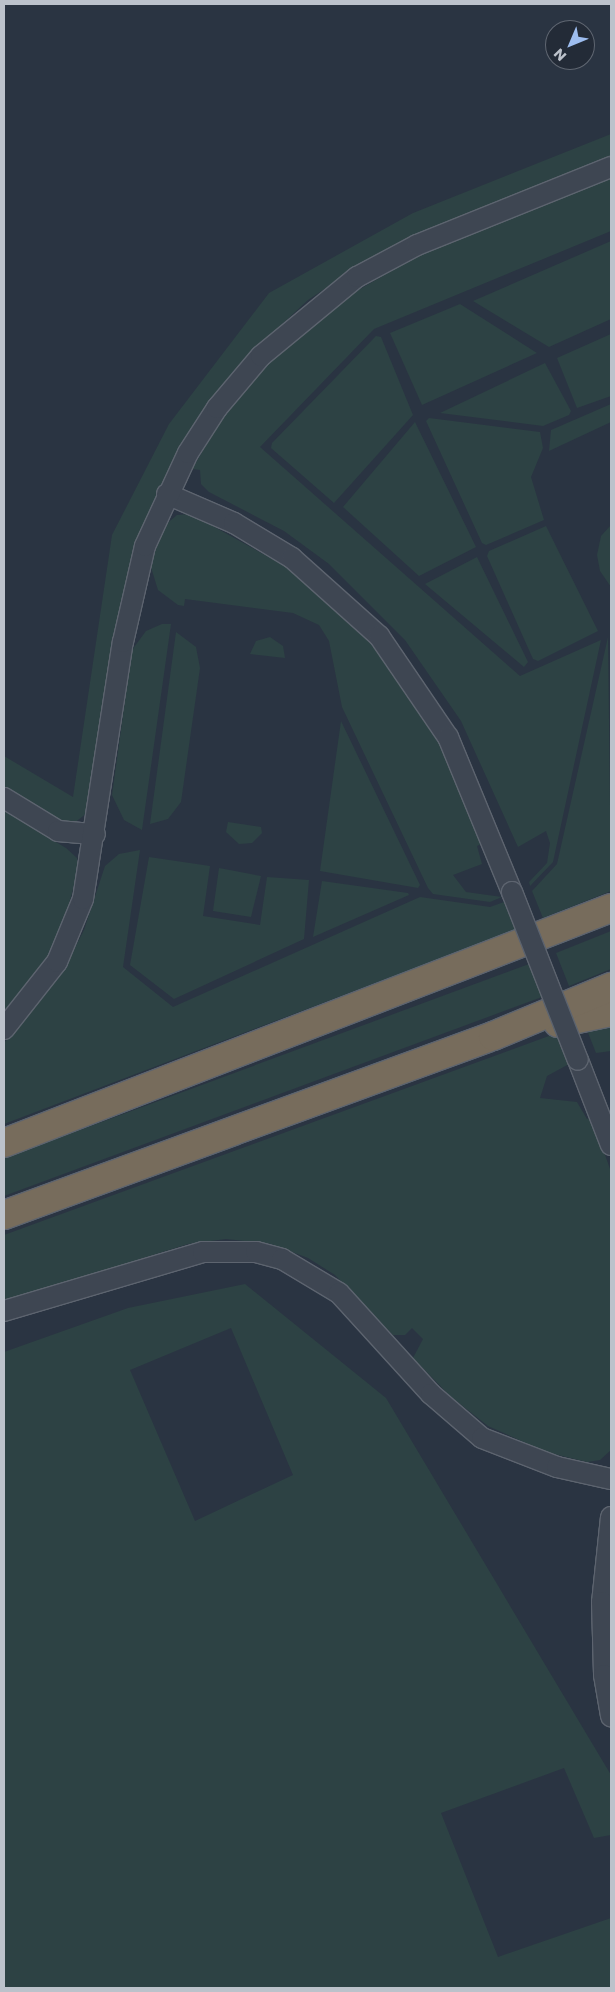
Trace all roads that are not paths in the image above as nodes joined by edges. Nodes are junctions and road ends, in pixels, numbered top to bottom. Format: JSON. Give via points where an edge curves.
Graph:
{"nodes":[{"id":1,"x":611,"y":167,"type":"edge"},
{"id":2,"x":167,"y":494,"type":"junction"},
{"id":3,"x":4,"y":798,"type":"edge"},
{"id":4,"x":96,"y":834,"type":"junction"},
{"id":5,"x":611,"y":908,"type":"edge"},
{"id":6,"x":611,"y":987,"type":"edge"},
{"id":7,"x":611,"y":1012,"type":"edge"},
{"id":8,"x":4,"y":1029,"type":"edge"},
{"id":9,"x":493,"y":1036,"type":"junction"},
{"id":10,"x":4,"y":1144,"type":"edge"},
{"id":11,"x":611,"y":1145,"type":"edge"},
{"id":12,"x":4,"y":1215,"type":"edge"},
{"id":13,"x":4,"y":1311,"type":"edge"},
{"id":14,"x":611,"y":1479,"type":"edge"},
{"id":15,"x":611,"y":1517,"type":"edge"},
{"id":16,"x":611,"y":1716,"type":"edge"}],
"edges":[{"from":1,"to":2,"type":"street","via":[[417,245],[357,277],[261,356],[217,408]]},
{"from":2,"to":4,"type":"street","via":[[145,546],[130,606]]},
{"from":2,"to":11,"type":"street","bridge":true,"via":[[234,523],[292,558],[380,636],[448,737]]},
{"from":3,"to":4,"type":"street","via":[[58,831]]},
{"from":4,"to":8,"type":"street","via":[[83,899],[57,962]]},
{"from":5,"to":10,"type":"highway"},
{"from":6,"to":9,"type":"highway"},
{"from":7,"to":9,"type":"highway"},
{"from":9,"to":12,"type":"highway"},
{"from":13,"to":14,"type":"street","via":[[203,1252],[256,1252],[282,1259],[339,1293],[431,1394],[482,1438],[556,1467]]},
{"from":15,"to":16,"type":"street","via":[[602,1602],[604,1675]]}]}
